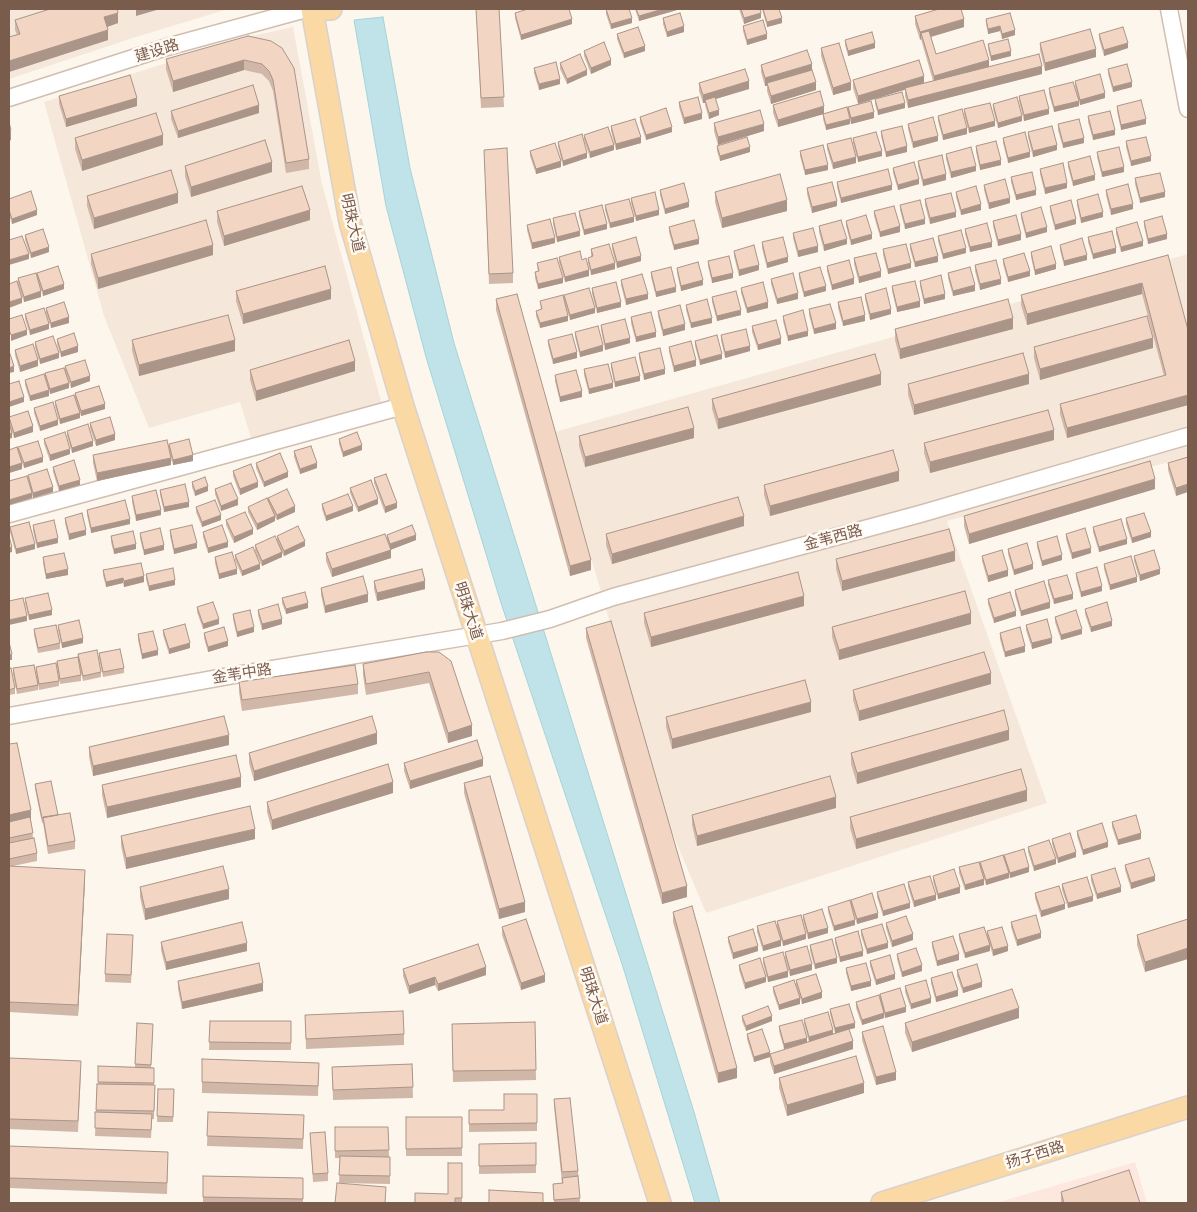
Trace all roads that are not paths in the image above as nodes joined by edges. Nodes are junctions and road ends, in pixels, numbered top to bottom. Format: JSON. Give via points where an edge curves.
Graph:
{"nodes":[{"id":1,"x":320,"y":9,"type":"edge"},
{"id":2,"x":1168,"y":9,"type":"edge"},
{"id":3,"x":9,"y":98,"type":"edge"},
{"id":4,"x":1188,"y":109,"type":"edge"},
{"id":5,"x":403,"y":406,"type":"junction"},
{"id":6,"x":1188,"y":436,"type":"edge"},
{"id":7,"x":9,"y":514,"type":"edge"},
{"id":8,"x":489,"y":634,"type":"junction"},
{"id":9,"x":9,"y":716,"type":"edge"},
{"id":10,"x":1188,"y":1107,"type":"edge"},
{"id":11,"x":1188,"y":1118,"type":"edge"},
{"id":12,"x":660,"y":1203,"type":"edge"},
{"id":13,"x":673,"y":1203,"type":"edge"},
{"id":14,"x":882,"y":1203,"type":"edge"},
{"id":15,"x":920,"y":1203,"type":"edge"}],
"edges":[{"from":1,"to":3,"type":"street","name":"建设路","via":[[167,47]]},
{"from":1,"to":5,"type":"main road","name":"明珠大道","via":[[350,222]]},
{"from":1,"to":8,"type":"main road","name":"明珠大道","via":[[362,219],[414,400]]},
{"from":2,"to":4,"type":"street"},
{"from":5,"to":7,"type":"street"},
{"from":5,"to":8,"type":"main road","name":"明珠大道"},
{"from":6,"to":8,"type":"street","name":"金苇西路"},
{"from":8,"to":9,"type":"street","name":"金苇中路"},
{"from":8,"to":12,"type":"main road","name":"明珠大道"},
{"from":8,"to":13,"type":"main road","name":"明珠大道"},
{"from":10,"to":14,"type":"main road","name":"扬子西路"},
{"from":11,"to":15,"type":"main road","name":"扬子西路"}]}
